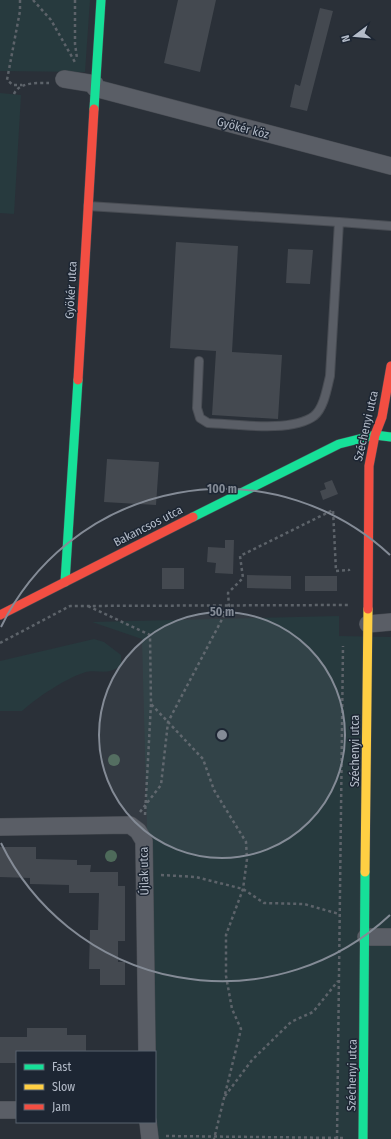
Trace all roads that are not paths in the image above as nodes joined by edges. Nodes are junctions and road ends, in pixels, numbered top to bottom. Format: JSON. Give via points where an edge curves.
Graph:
{"nodes":[{"id":1,"x":101,"y":0,"type":"edge"},
{"id":2,"x":84,"y":83,"type":"junction"},
{"id":3,"x":391,"y":166,"type":"edge"},
{"id":4,"x":88,"y":206,"type":"junction"},
{"id":5,"x":339,"y":222,"type":"junction"},
{"id":6,"x":391,"y":226,"type":"edge"},
{"id":7,"x":199,"y":361,"type":"dead end"},
{"id":8,"x":391,"y":366,"type":"edge"},
{"id":9,"x":375,"y":435,"type":"junction"},
{"id":10,"x":391,"y":437,"type":"edge"},
{"id":11,"x":65,"y":582,"type":"junction"},
{"id":12,"x":0,"y":615,"type":"edge"},
{"id":13,"x":391,"y":622,"type":"edge"},
{"id":14,"x":368,"y":624,"type":"junction"},
{"id":15,"x":0,"y":827,"type":"edge"},
{"id":16,"x":366,"y":937,"type":"junction"},
{"id":17,"x":391,"y":937,"type":"edge"},
{"id":18,"x":147,"y":1051,"type":"edge"},
{"id":19,"x":0,"y":1110,"type":"edge"},
{"id":20,"x":16,"y":1110,"type":"edge"},
{"id":21,"x":363,"y":1138,"type":"edge"}],
"edges":[{"from":1,"to":2,"type":"street","name":"Gyökér utca"},
{"from":2,"to":3,"type":"street","name":"Gyökér köz"},
{"from":2,"to":4,"type":"street","name":"Gyökér utca"},
{"from":4,"to":5,"type":"lane"},
{"from":4,"to":11,"type":"street","name":"Gyökér utca"},
{"from":5,"to":6,"type":"lane"},
{"from":5,"to":7,"type":"lane","via":[[330,376],[323,400],[314,415],[298,424],[283,426],[208,423],[200,418],[197,408]]},
{"from":8,"to":9,"type":"street","name":"Széchenyi utca","via":[[382,417]]},
{"from":9,"to":10,"type":"street"},
{"from":9,"to":11,"type":"street","name":"Bakancsos utca","via":[[338,444]]},
{"from":9,"to":14,"type":"street","name":"Széchenyi utca","via":[[369,466]]},
{"from":11,"to":12,"type":"street","name":"Bakancsos utca"},
{"from":13,"to":14,"type":"street"},
{"from":14,"to":16,"type":"street","name":"Széchenyi utca"},
{"from":15,"to":18,"type":"street","name":"Újlak utca","via":[[130,825],[138,831],[144,842]]},
{"from":16,"to":17,"type":"street"},
{"from":16,"to":21,"type":"street","name":"Széchenyi utca"},
{"from":19,"to":20,"type":"street"}]}
